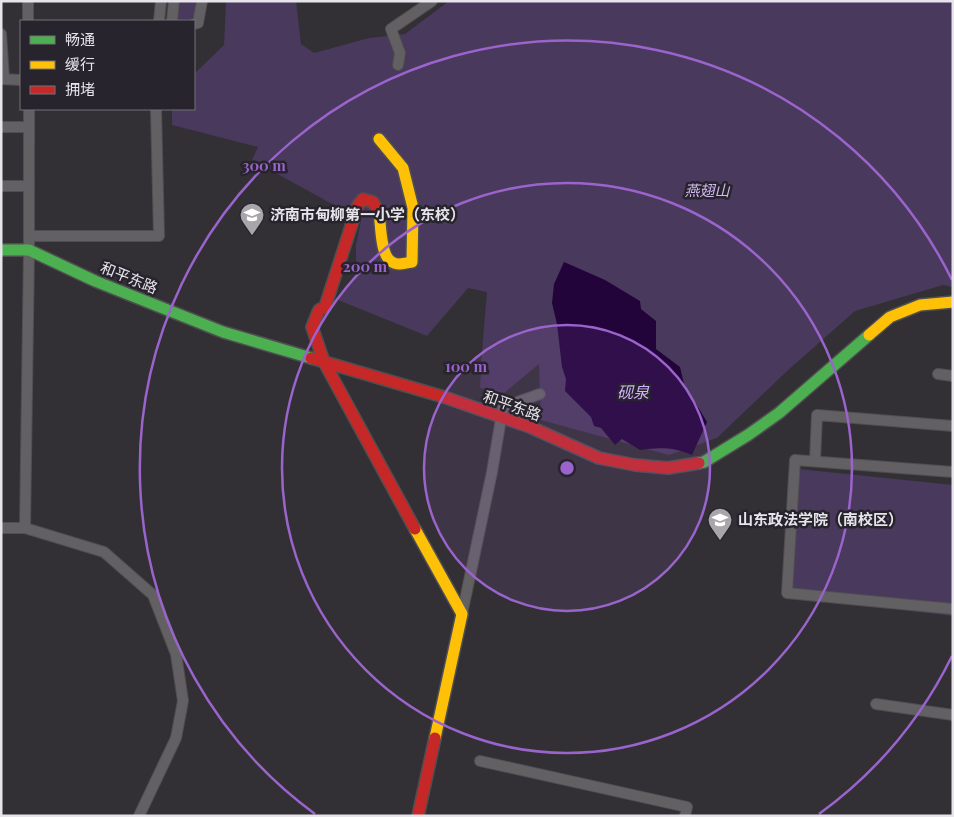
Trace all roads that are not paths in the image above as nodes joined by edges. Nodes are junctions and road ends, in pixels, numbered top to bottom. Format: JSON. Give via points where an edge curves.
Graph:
{"nodes":[{"id":1,"x":28,"y":1,"type":"edge"},
{"id":2,"x":161,"y":1,"type":"edge"},
{"id":3,"x":174,"y":1,"type":"edge"},
{"id":4,"x":202,"y":1,"type":"edge"},
{"id":5,"x":432,"y":1,"type":"edge"},
{"id":6,"x":28,"y":20,"type":"edge"},
{"id":7,"x":159,"y":20,"type":"edge"},
{"id":8,"x":172,"y":20,"type":"edge"},
{"id":9,"x":195,"y":24,"type":"edge"},
{"id":10,"x":1,"y":34,"type":"edge"},
{"id":11,"x":398,"y":65,"type":"dead end"},
{"id":12,"x":2,"y":79,"type":"edge"},
{"id":13,"x":20,"y":80,"type":"edge"},
{"id":14,"x":28,"y":110,"type":"edge"},
{"id":15,"x":156,"y":110,"type":"edge"},
{"id":16,"x":1,"y":127,"type":"edge"},
{"id":17,"x":29,"y":127,"type":"junction"},
{"id":18,"x":379,"y":139,"type":"dead end"},
{"id":19,"x":1,"y":186,"type":"edge"},
{"id":20,"x":29,"y":186,"type":"junction"},
{"id":21,"x":29,"y":236,"type":"junction"},
{"id":22,"x":1,"y":250,"type":"edge"},
{"id":23,"x":29,"y":250,"type":"junction"},
{"id":24,"x":953,"y":302,"type":"edge"},
{"id":25,"x":324,"y":362,"type":"junction"},
{"id":26,"x":938,"y":374,"type":"dead end"},
{"id":27,"x":953,"y":376,"type":"edge"},
{"id":28,"x":540,"y":394,"type":"dead end"},
{"id":29,"x":502,"y":418,"type":"junction"},
{"id":30,"x":953,"y":426,"type":"edge"},
{"id":31,"x":815,"y":461,"type":"junction"},
{"id":32,"x":953,"y":472,"type":"edge"},
{"id":33,"x":1,"y":528,"type":"edge"},
{"id":34,"x":25,"y":528,"type":"junction"},
{"id":35,"x":953,"y":609,"type":"edge"},
{"id":36,"x":462,"y":614,"type":"junction"},
{"id":37,"x":876,"y":704,"type":"dead end"},
{"id":38,"x":953,"y":715,"type":"edge"},
{"id":39,"x":480,"y":761,"type":"dead end"},
{"id":40,"x":139,"y":816,"type":"edge"},
{"id":41,"x":418,"y":816,"type":"edge"},
{"id":42,"x":685,"y":816,"type":"edge"}],
"edges":[{"from":1,"to":6,"type":"street"},
{"from":2,"to":7,"type":"street"},
{"from":3,"to":8,"type":"street"},
{"from":4,"to":9,"type":"street","via":[[198,23]]},
{"from":5,"to":11,"type":"street","via":[[391,29],[400,53]]},
{"from":10,"to":12,"type":"street"},
{"from":12,"to":13,"type":"street"},
{"from":14,"to":17,"type":"street"},
{"from":15,"to":21,"type":"street","via":[[159,236]]},
{"from":16,"to":17,"type":"street"},
{"from":17,"to":20,"type":"street"},
{"from":18,"to":25,"type":"main road","via":[[403,168],[413,208],[412,262],[402,265],[390,262],[385,256],[379,211],[373,202],[363,198],[325,307],[319,310],[312,327]]},
{"from":19,"to":20,"type":"street"},
{"from":20,"to":21,"type":"street"},
{"from":21,"to":23,"type":"street"},
{"from":22,"to":23,"type":"main road"},
{"from":23,"to":25,"type":"main road","name":"和平东路","via":[[223,332]]},
{"from":23,"to":34,"type":"street"},
{"from":24,"to":29,"type":"main road","name":"和平东路","via":[[920,305],[890,317],[779,413],[704,462],[668,468],[599,458]]},
{"from":25,"to":29,"type":"main road","name":"和平东路","via":[[444,397]]},
{"from":25,"to":36,"type":"main road"},
{"from":26,"to":27,"type":"street"},
{"from":28,"to":29,"type":"street","via":[[503,407]]},
{"from":29,"to":36,"type":"street"},
{"from":30,"to":31,"type":"street","via":[[817,415]]},
{"from":31,"to":32,"type":"street"},
{"from":31,"to":35,"type":"street","via":[[795,460],[787,593]]},
{"from":33,"to":34,"type":"street"},
{"from":34,"to":40,"type":"street","via":[[104,552],[153,596],[176,654],[183,701],[176,738]]},
{"from":36,"to":41,"type":"main road"},
{"from":37,"to":38,"type":"street"},
{"from":39,"to":42,"type":"street","via":[[687,807]]}]}
